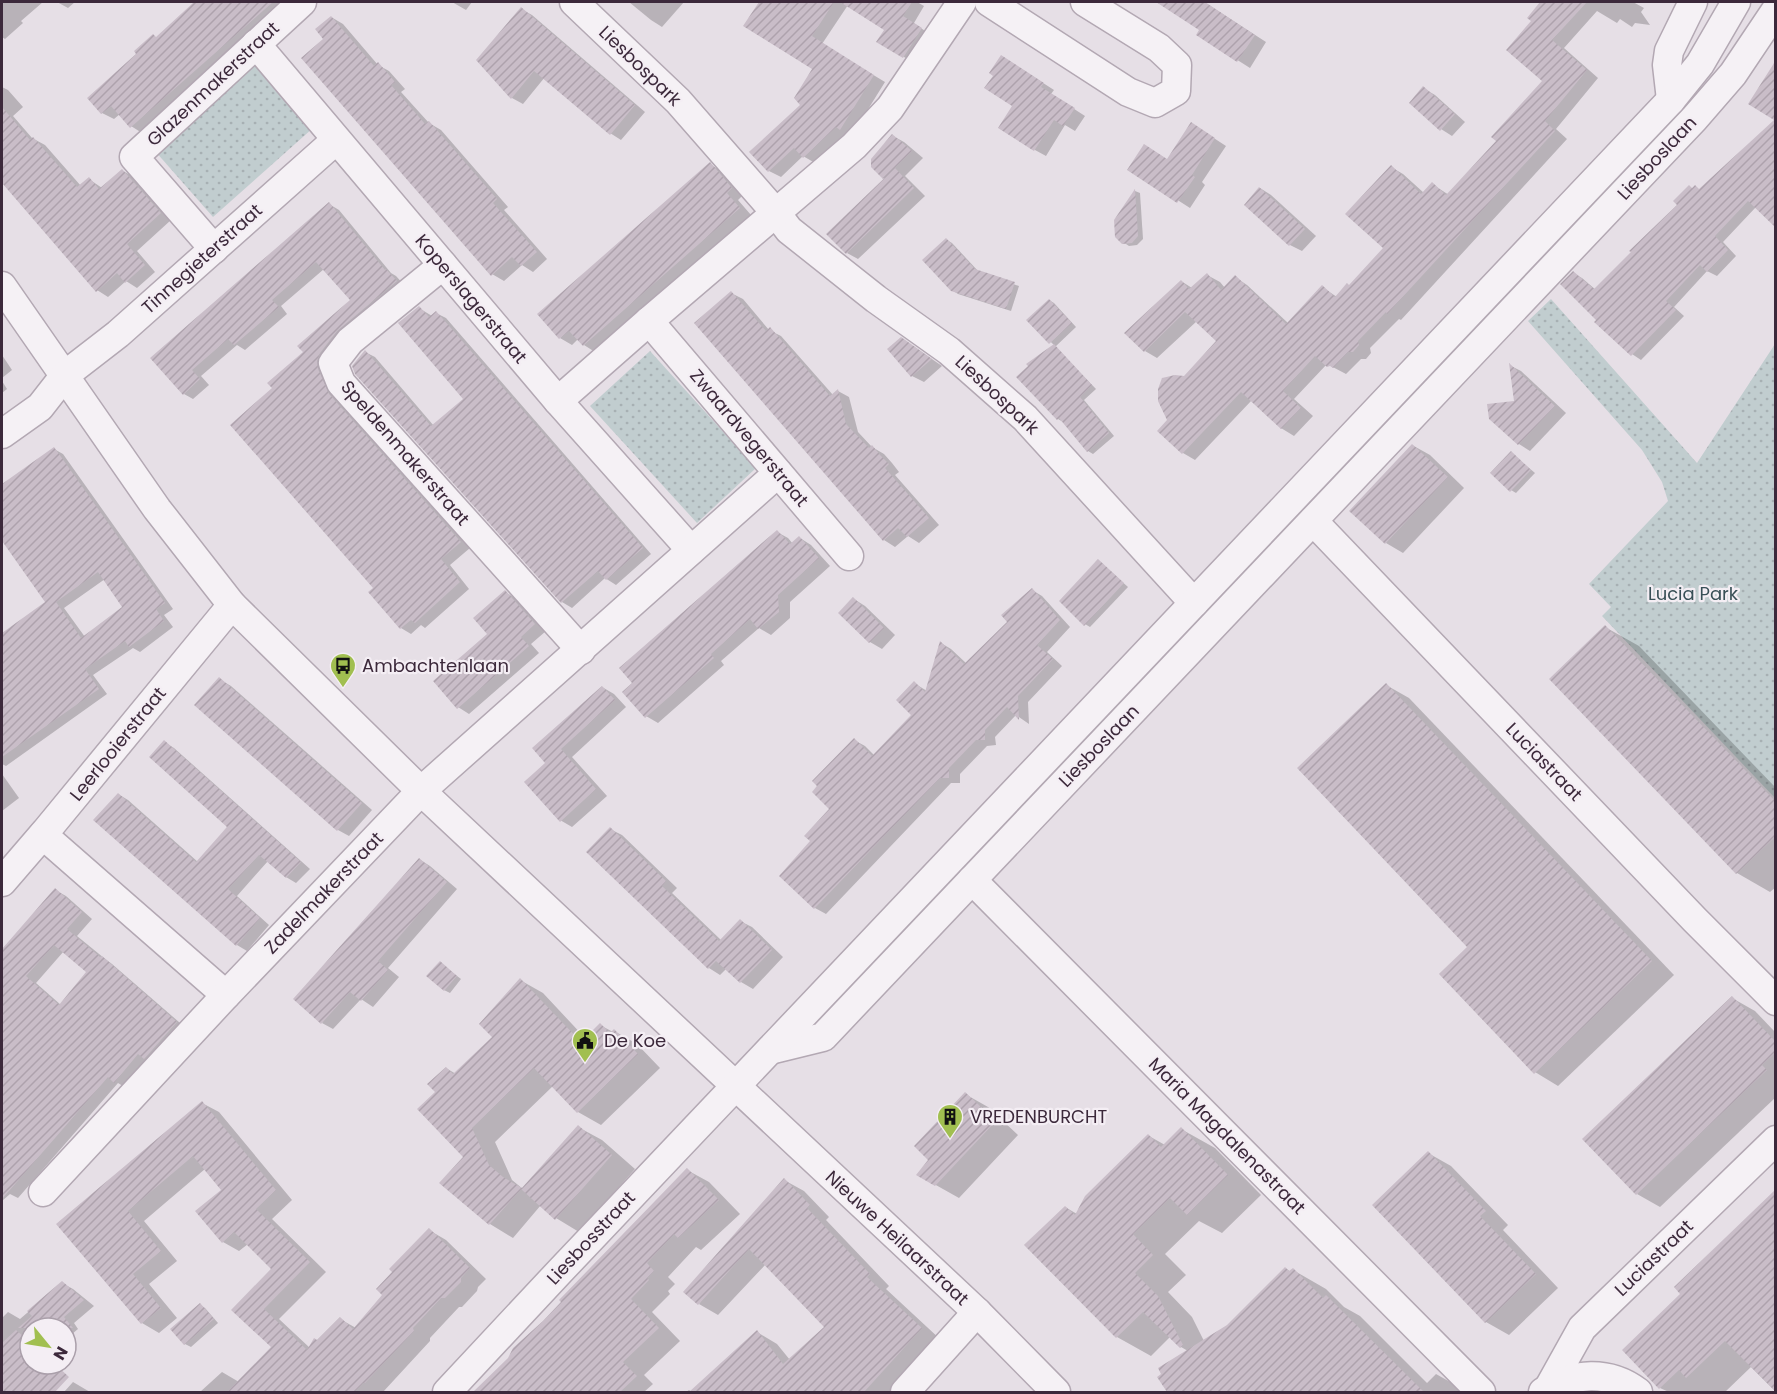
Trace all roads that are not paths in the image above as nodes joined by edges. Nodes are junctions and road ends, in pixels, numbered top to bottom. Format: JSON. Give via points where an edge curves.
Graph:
{"nodes":[{"id":1,"x":302,"y":2,"type":"edge"},
{"id":2,"x":574,"y":2,"type":"edge"},
{"id":3,"x":962,"y":2,"type":"edge"},
{"id":4,"x":989,"y":2,"type":"edge"},
{"id":5,"x":1085,"y":2,"type":"edge"},
{"id":6,"x":1693,"y":2,"type":"edge"},
{"id":7,"x":1736,"y":2,"type":"edge"},
{"id":8,"x":1776,"y":10,"type":"edge"},
{"id":9,"x":256,"y":44,"type":"junction"},
{"id":10,"x":1671,"y":100,"type":"junction"},
{"id":11,"x":336,"y":140,"type":"junction"},
{"id":12,"x":776,"y":213,"type":"junction"},
{"id":13,"x":214,"y":249,"type":"junction"},
{"id":14,"x":443,"y":265,"type":"junction"},
{"id":15,"x":1505,"y":275,"type":"junction"},
{"id":16,"x":2,"y":286,"type":"edge"},
{"id":17,"x":1526,"y":296,"type":"junction"},
{"id":18,"x":649,"y":321,"type":"junction"},
{"id":19,"x":65,"y":375,"type":"junction"},
{"id":20,"x":1391,"y":395,"type":"junction"},
{"id":21,"x":558,"y":401,"type":"junction"},
{"id":22,"x":1413,"y":416,"type":"junction"},
{"id":23,"x":2,"y":434,"type":"edge"},
{"id":24,"x":778,"y":473,"type":"junction"},
{"id":25,"x":1313,"y":521,"type":"junction"},
{"id":26,"x":691,"y":550,"type":"junction"},
{"id":27,"x":849,"y":556,"type":"dead end"},
{"id":28,"x":1194,"y":603,"type":"junction"},
{"id":29,"x":232,"y":605,"type":"junction"},
{"id":30,"x":581,"y":650,"type":"junction"},
{"id":31,"x":421,"y":791,"type":"junction"},
{"id":32,"x":43,"y":835,"type":"junction"},
{"id":33,"x":972,"y":880,"type":"junction"},
{"id":34,"x":2,"y":882,"type":"edge"},
{"id":35,"x":226,"y":995,"type":"junction"},
{"id":36,"x":1776,"y":1001,"type":"edge"},
{"id":37,"x":770,"y":1050,"type":"junction"},
{"id":38,"x":736,"y":1086,"type":"junction"},
{"id":39,"x":1776,"y":1140,"type":"edge"},
{"id":40,"x":43,"y":1192,"type":"dead end"},
{"id":41,"x":977,"y":1312,"type":"junction"},
{"id":42,"x":1546,"y":1391,"type":"edge"},
{"id":43,"x":447,"y":1392,"type":"edge"},
{"id":44,"x":904,"y":1392,"type":"edge"},
{"id":45,"x":1056,"y":1392,"type":"edge"},
{"id":46,"x":1481,"y":1392,"type":"edge"},
{"id":47,"x":1638,"y":1392,"type":"edge"}],
"edges":[{"from":1,"to":9,"type":"street","name":"Glazenmakerstraat"},
{"from":2,"to":12,"type":"street","name":"Liesbospark","via":[[678,101]]},
{"from":3,"to":12,"type":"street","via":[[890,108],[854,146]]},
{"from":4,"to":5,"type":"street","via":[[1128,92],[1155,103],[1176,91],[1177,65],[1159,48]]},
{"from":6,"to":10,"type":"street","name":"Liesboslaan","via":[[1669,51]]},
{"from":7,"to":10,"type":"street","name":"Liesboslaan","via":[[1700,64]]},
{"from":8,"to":17,"type":"street","name":"Liesboslaan","via":[[1714,97]]},
{"from":9,"to":11,"type":"street","name":"Koperslagerstraat"},
{"from":9,"to":13,"type":"street","name":"Glazenmakerstraat","via":[[134,157]]},
{"from":10,"to":15,"type":"street","name":"Liesboslaan"},
{"from":11,"to":13,"type":"street","name":"Tinnegieterstraat"},
{"from":11,"to":14,"type":"street","name":"Koperslagerstraat"},
{"from":12,"to":18,"type":"street"},
{"from":12,"to":28,"type":"street","name":"Liesbospark","via":[[789,230],[949,351],[1024,417]]},
{"from":13,"to":19,"type":"street","name":"Tinnegieterstraat"},
{"from":14,"to":21,"type":"street","name":"Koperslagerstraat"},
{"from":14,"to":30,"type":"street","name":"Speldenmakerstraat","via":[[350,341],[333,363],[341,383]]},
{"from":15,"to":17,"type":"street"},
{"from":15,"to":20,"type":"street","name":"Liesboslaan"},
{"from":16,"to":19,"type":"street"},
{"from":17,"to":22,"type":"street","name":"Liesboslaan"},
{"from":18,"to":21,"type":"street"},
{"from":18,"to":24,"type":"street","name":"Zwaardvegerstraat"},
{"from":19,"to":23,"type":"street","name":"Tinnegieterstraat","via":[[40,407]]},
{"from":19,"to":29,"type":"street","via":[[157,509]]},
{"from":20,"to":22,"type":"street"},
{"from":20,"to":28,"type":"street","name":"Liesboslaan"},
{"from":21,"to":26,"type":"street","name":"Koperslagerstraat"},
{"from":22,"to":25,"type":"street","name":"Liesboslaan"},
{"from":24,"to":26,"type":"street"},
{"from":24,"to":27,"type":"street","name":"Zwaardvegerstraat"},
{"from":25,"to":33,"type":"street","name":"Liesboslaan"},
{"from":25,"to":36,"type":"street","name":"Luciastraat"},
{"from":26,"to":30,"type":"street"},
{"from":28,"to":37,"type":"street","name":"Liesboslaan"},
{"from":29,"to":31,"type":"street"},
{"from":29,"to":32,"type":"street","name":"Leerlooierstraat"},
{"from":30,"to":31,"type":"street"},
{"from":31,"to":35,"type":"street","name":"Zadelmakerstraat"},
{"from":31,"to":38,"type":"street"},
{"from":32,"to":34,"type":"street","name":"Leerlooierstraat"},
{"from":32,"to":35,"type":"street"},
{"from":33,"to":37,"type":"street","name":"Liesboslaan","via":[[824,1037]]},
{"from":33,"to":46,"type":"street","name":"Maria Magdalenastraat"},
{"from":35,"to":40,"type":"street","name":"Zadelmakerstraat"},
{"from":37,"to":38,"type":"street","name":"Liesboslaan"},
{"from":38,"to":41,"type":"street","name":"Nieuwe Heilaarstraat"},
{"from":38,"to":43,"type":"street","name":"Liesbosstraat"},
{"from":39,"to":42,"type":"street","name":"Luciastraat","via":[[1582,1328]]},
{"from":41,"to":44,"type":"street"},
{"from":41,"to":45,"type":"street","name":"Nieuwe Heilaarstraat"},
{"from":42,"to":47,"type":"street","via":[[1593,1375],[1621,1382]]}]}
